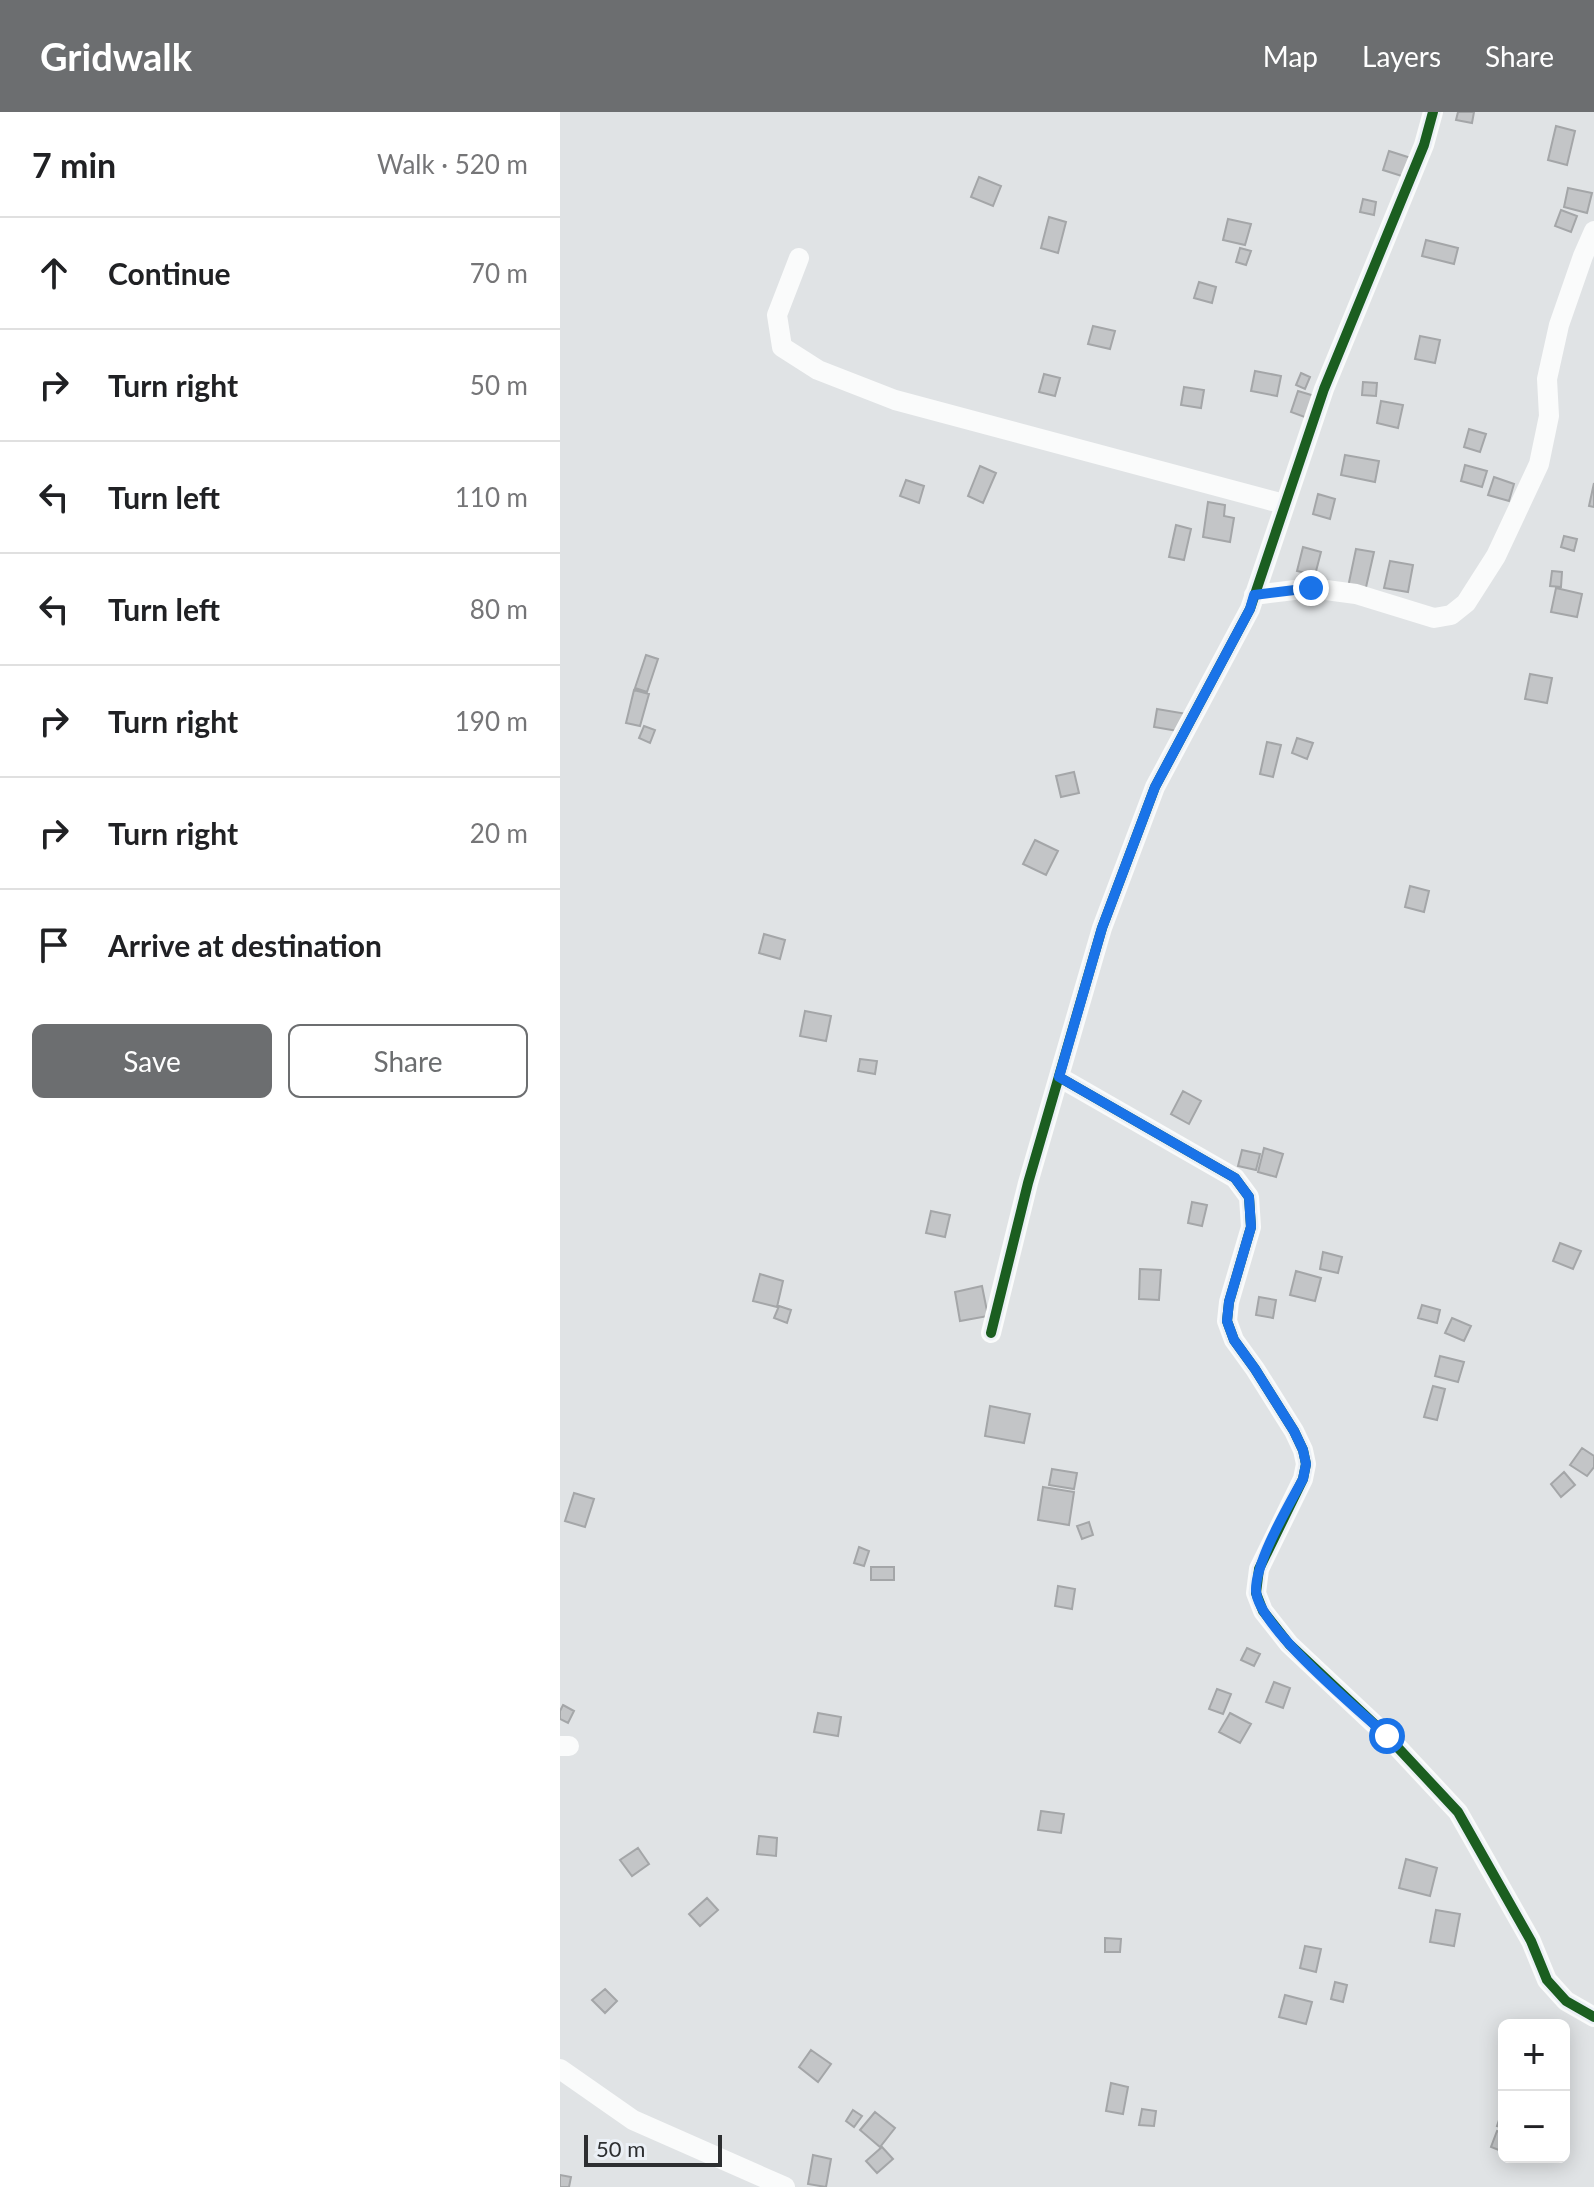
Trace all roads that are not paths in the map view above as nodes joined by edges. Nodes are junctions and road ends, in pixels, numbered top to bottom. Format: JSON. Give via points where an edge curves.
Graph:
{"nodes":[{"id":1,"x":1433,"y":112,"type":"edge"},
{"id":2,"x":1594,"y":231,"type":"edge"},
{"id":3,"x":799,"y":258,"type":"dead end"},
{"id":4,"x":1284,"y":504,"type":"junction"},
{"id":5,"x":1254,"y":595,"type":"junction"},
{"id":6,"x":1059,"y":1077,"type":"junction"},
{"id":7,"x":991,"y":1333,"type":"dead end"},
{"id":8,"x":1594,"y":2017,"type":"edge"},
{"id":9,"x":560,"y":2069,"type":"edge"},
{"id":10,"x":785,"y":2187,"type":"edge"}],
"edges":[{"from":1,"to":4,"type":"street"},
{"from":2,"to":5,"type":"street","via":[[1559,325],[1547,379],[1549,416],[1539,464],[1496,556],[1466,603],[1451,615],[1434,618],[1356,594],[1311,588]]},
{"from":3,"to":4,"type":"street","via":[[777,315],[782,347],[818,370],[895,400]]},
{"from":4,"to":5,"type":"street"},
{"from":5,"to":6,"type":"street","via":[[1155,787],[1102,928]]},
{"from":6,"to":7,"type":"street"},
{"from":6,"to":8,"type":"street","via":[[1235,1178],[1249,1197],[1251,1227],[1227,1321],[1294,1431],[1306,1464],[1259,1569],[1256,1593],[1263,1611],[1289,1644],[1458,1812],[1531,1941],[1547,1980],[1566,2001]]},
{"from":9,"to":10,"type":"street","via":[[633,2120]]}]}
